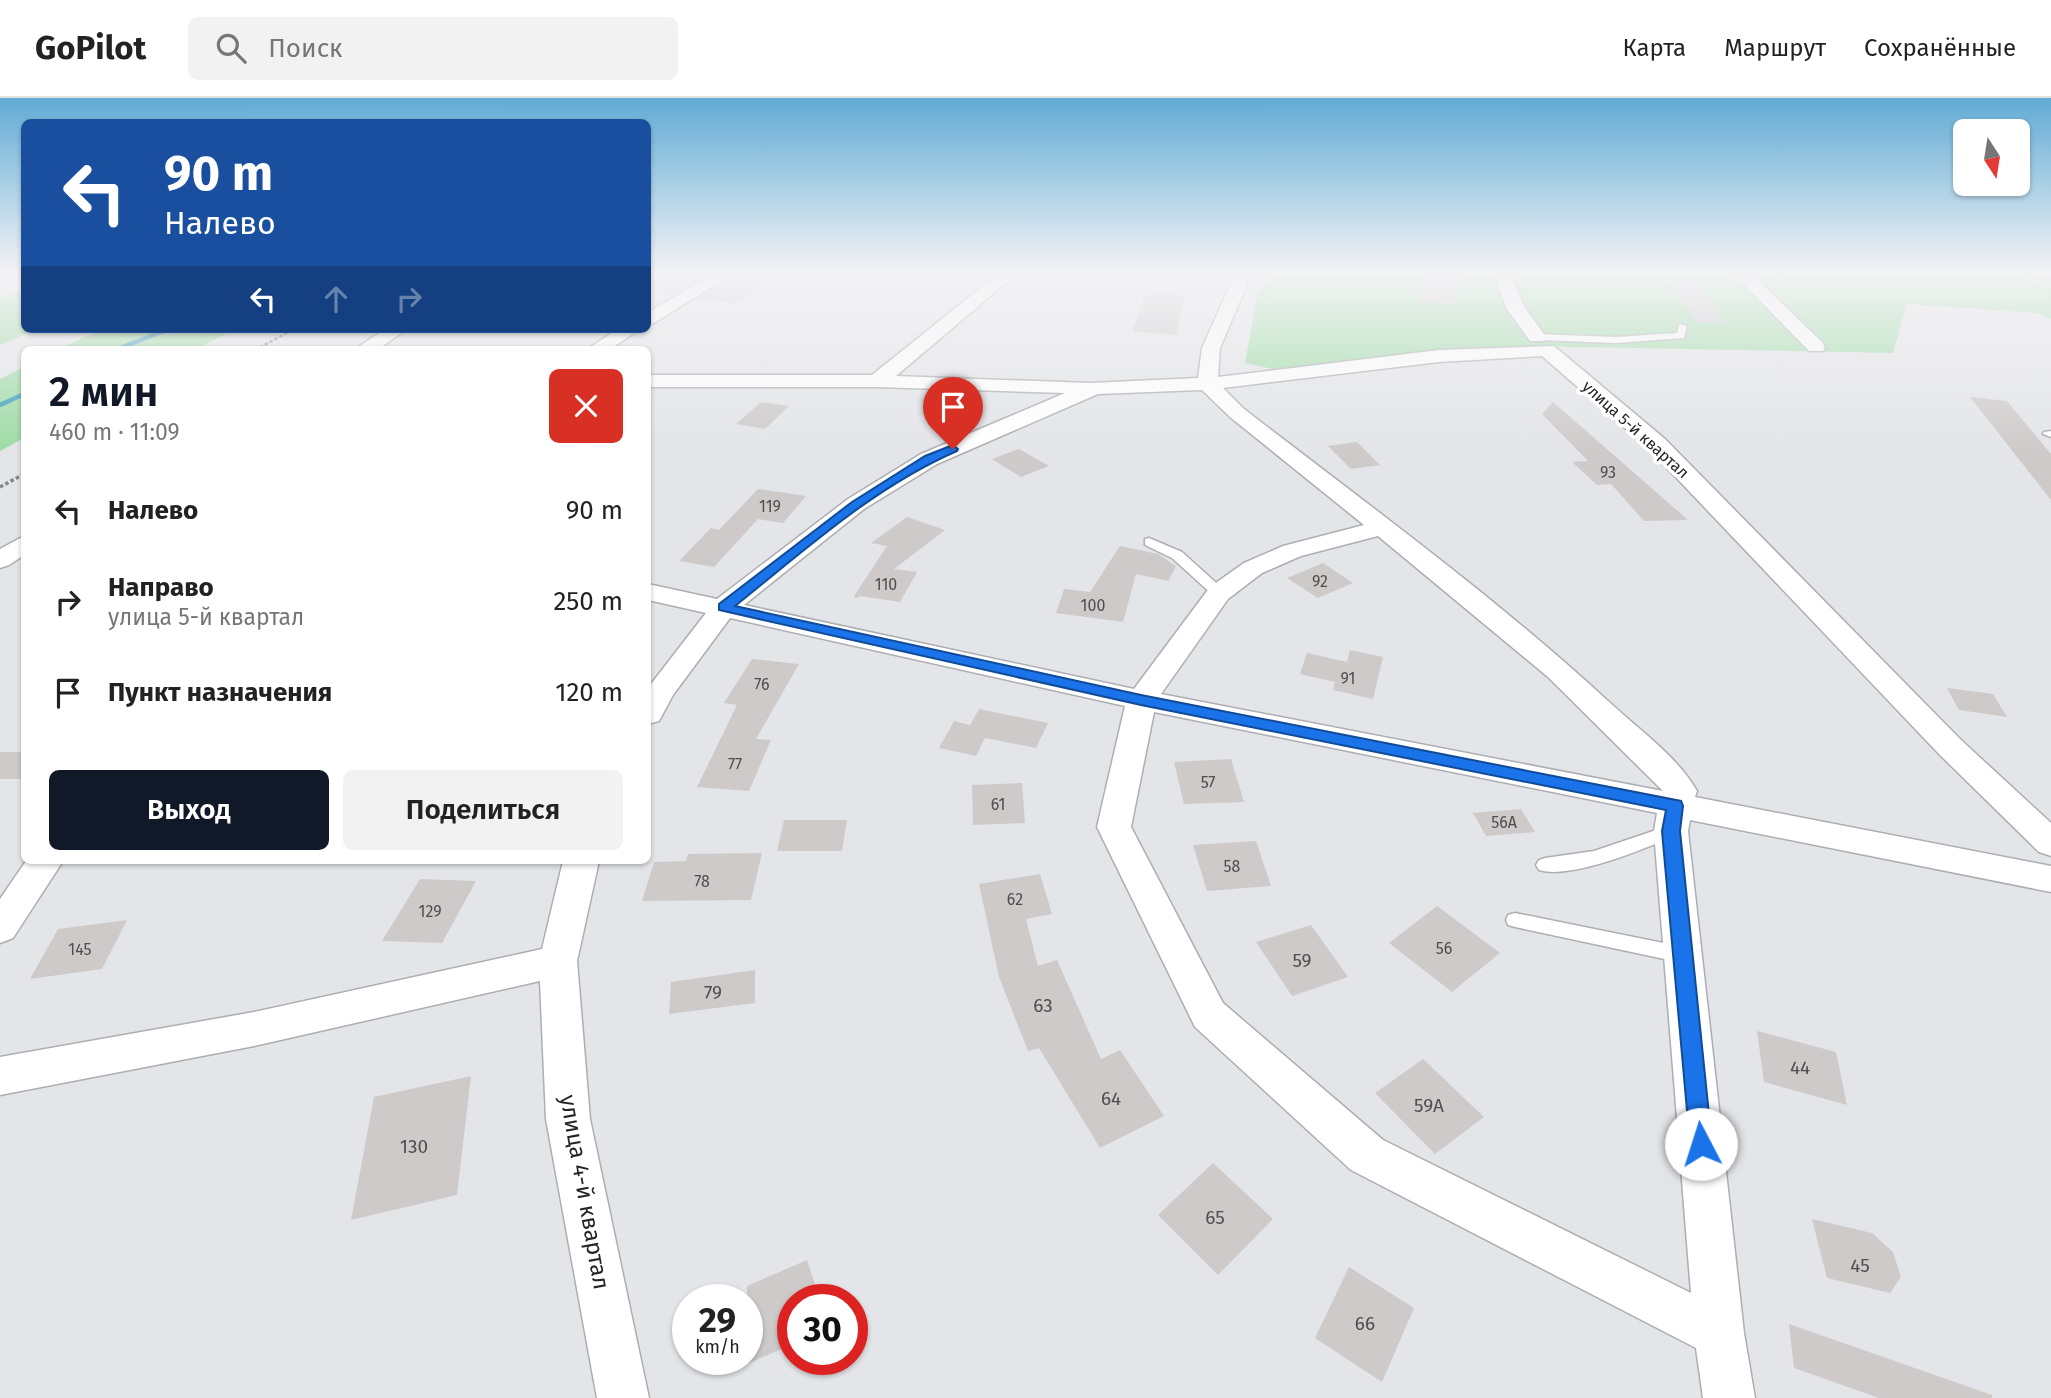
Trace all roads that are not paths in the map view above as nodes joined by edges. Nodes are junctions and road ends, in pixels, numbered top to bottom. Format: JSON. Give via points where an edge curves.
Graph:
{"nodes":[{"id":1,"x":939,"y":331,"type":"edge"},
{"id":2,"x":1219,"y":331,"type":"edge"},
{"id":3,"x":1532,"y":331,"type":"edge"},
{"id":4,"x":1682,"y":331,"type":"edge"},
{"id":5,"x":1799,"y":331,"type":"edge"},
{"id":6,"x":392,"y":333,"type":"edge"},
{"id":7,"x":624,"y":333,"type":"edge"},
{"id":8,"x":1537,"y":337,"type":"joint"},
{"id":9,"x":370,"y":346,"type":"edge"},
{"id":10,"x":603,"y":346,"type":"edge"},
{"id":11,"x":1816,"y":347,"type":"dead end"},
{"id":12,"x":651,"y":381,"type":"edge"},
{"id":13,"x":877,"y":381,"type":"junction"},
{"id":14,"x":1207,"y":384,"type":"junction"},
{"id":15,"x":1095,"y":388,"type":"junction"},
{"id":16,"x":1381,"y":528,"type":"junction"},
{"id":17,"x":1149,"y":542,"type":"dead end"},
{"id":18,"x":21,"y":546,"type":"edge"},
{"id":19,"x":0,"y":560,"type":"edge"},
{"id":20,"x":651,"y":593,"type":"edge"},
{"id":21,"x":1219,"y":593,"type":"junction"},
{"id":22,"x":724,"y":607,"type":"junction"},
{"id":23,"x":1141,"y":700,"type":"junction"},
{"id":24,"x":651,"y":708,"type":"edge"},
{"id":25,"x":1673,"y":818,"type":"junction"},
{"id":26,"x":2051,"y":843,"type":"edge"},
{"id":27,"x":43,"y":864,"type":"edge"},
{"id":28,"x":580,"y":864,"type":"edge"},
{"id":29,"x":1545,"y":864,"type":"dead end"},
{"id":30,"x":2051,"y":879,"type":"edge"},
{"id":31,"x":1516,"y":920,"type":"dead end"},
{"id":32,"x":0,"y":928,"type":"edge"},
{"id":33,"x":1683,"y":955,"type":"junction"},
{"id":34,"x":558,"y":961,"type":"junction"},
{"id":35,"x":0,"y":1076,"type":"edge"},
{"id":36,"x":1719,"y":1333,"type":"junction"},
{"id":37,"x":623,"y":1398,"type":"edge"},
{"id":38,"x":1730,"y":1398,"type":"edge"}],
"edges":[{"from":1,"to":13,"type":"street"},
{"from":2,"to":14,"type":"street","via":[[1211,348]]},
{"from":3,"to":8,"type":"street"},
{"from":4,"to":8,"type":"lane","via":[[1681,336],[1616,340]]},
{"from":5,"to":11,"type":"street"},
{"from":6,"to":9,"type":"street"},
{"from":7,"to":10,"type":"street"},
{"from":12,"to":13,"type":"street"},
{"from":13,"to":15,"type":"street"},
{"from":14,"to":15,"type":"street","name":"улица 5-й квартал"},
{"from":14,"to":16,"type":"street"},
{"from":14,"to":26,"type":"street","name":"улица 5-й квартал","via":[[1439,356],[1547,350],[1657,444],[1950,747]]},
{"from":15,"to":22,"type":"street","name":"улица 5-й квартал","via":[[929,459],[856,504]]},
{"from":16,"to":21,"type":"street","via":[[1292,551],[1253,568]]},
{"from":16,"to":25,"type":"street","via":[[1558,671],[1668,775],[1681,791]]},
{"from":17,"to":21,"type":"lane","via":[[1177,555]]},
{"from":18,"to":19,"type":"street"},
{"from":20,"to":22,"type":"street"},
{"from":21,"to":23,"type":"street"},
{"from":22,"to":23,"type":"street"},
{"from":22,"to":24,"type":"street"},
{"from":23,"to":25,"type":"street"},
{"from":23,"to":36,"type":"street","via":[[1114,827],[1209,1016],[1367,1155]]},
{"from":25,"to":29,"type":"lane","via":[[1621,851],[1571,864]]},
{"from":25,"to":30,"type":"street"},
{"from":25,"to":33,"type":"street"},
{"from":27,"to":32,"type":"street"},
{"from":28,"to":34,"type":"street","name":"улица 4-й квартал"},
{"from":31,"to":33,"type":"lane"},
{"from":33,"to":36,"type":"street"},
{"from":34,"to":35,"type":"street","via":[[254,1029]]},
{"from":34,"to":37,"type":"street","name":"улица 4-й квартал","via":[[568,1119]]},
{"from":36,"to":38,"type":"street"}]}
